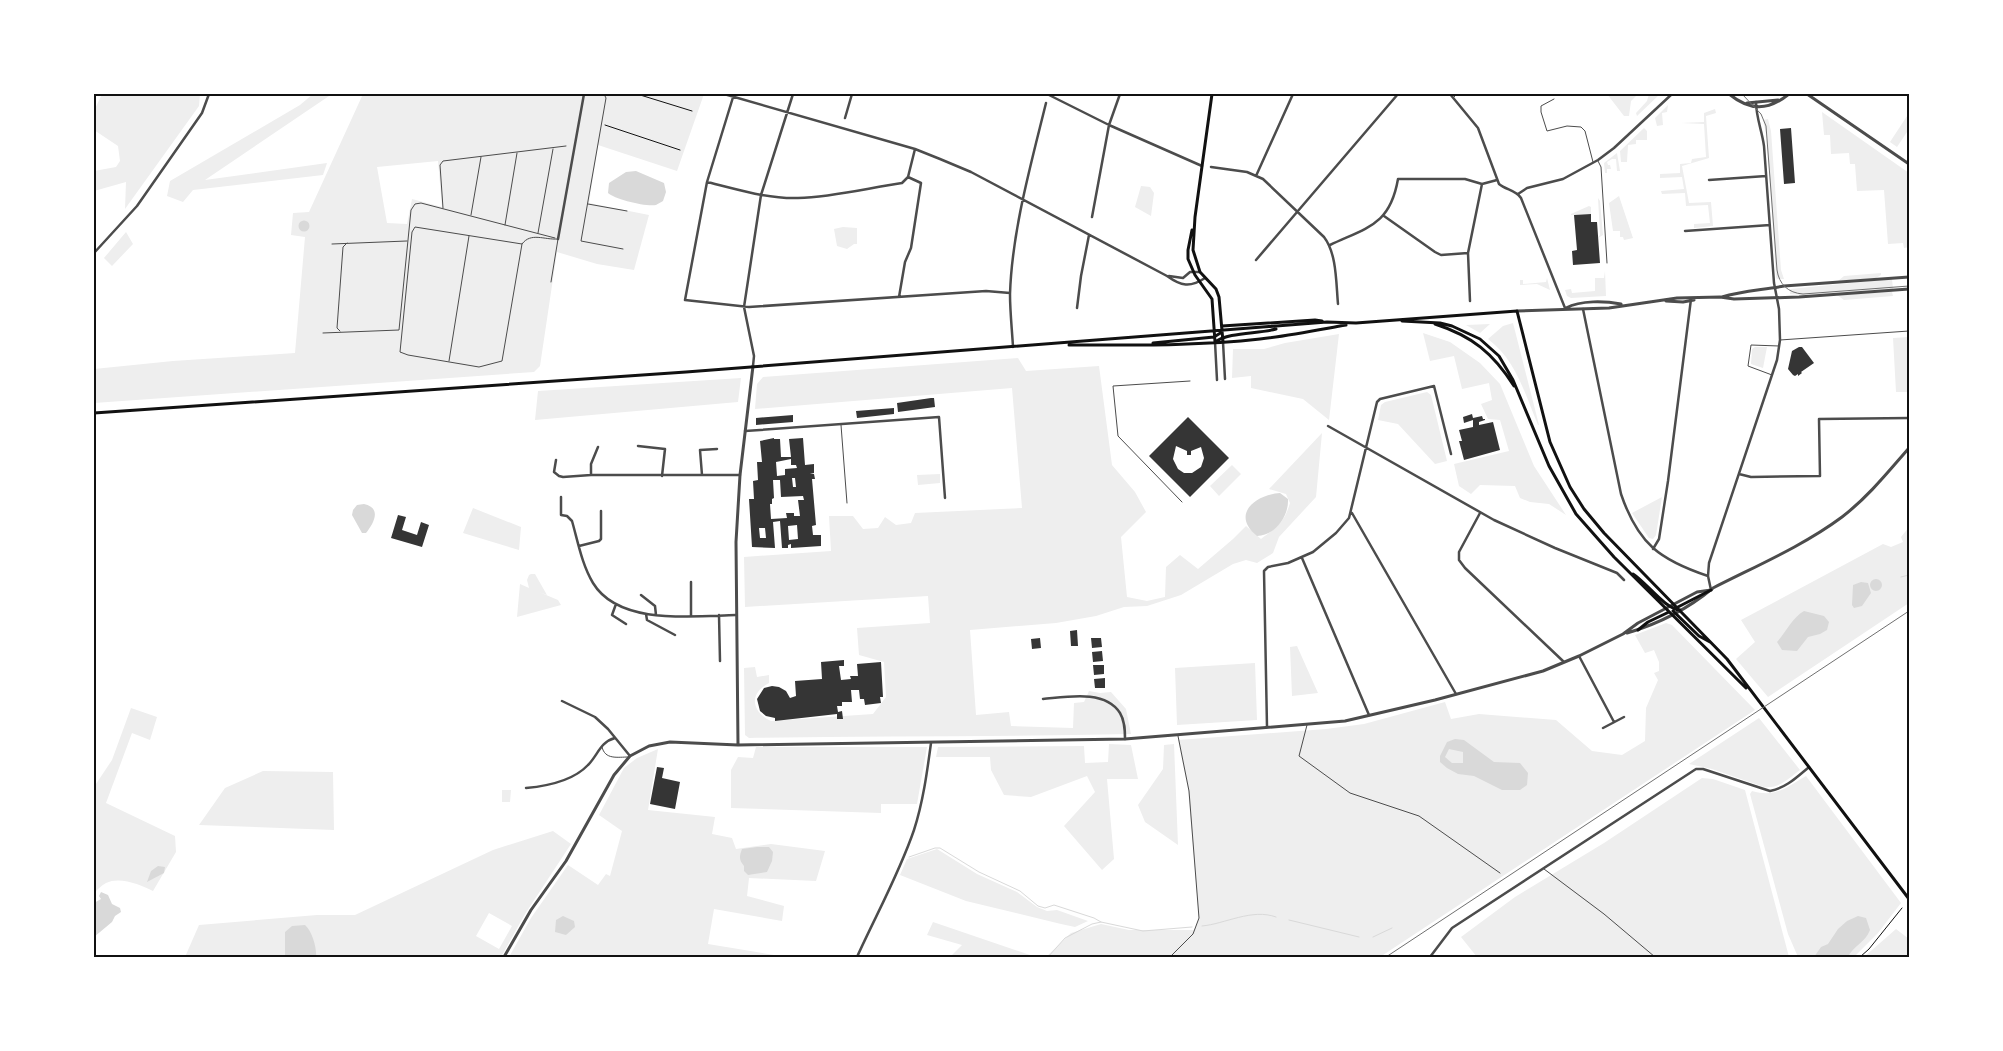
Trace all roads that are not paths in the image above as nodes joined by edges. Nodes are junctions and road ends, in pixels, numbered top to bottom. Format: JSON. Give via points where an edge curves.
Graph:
{"nodes":[{"id":1,"x":209,"y":94,"type":"edge"},
{"id":2,"x":584,"y":94,"type":"edge"},
{"id":3,"x":604,"y":94,"type":"edge"},
{"id":4,"x":724,"y":94,"type":"edge"},
{"id":5,"x":793,"y":94,"type":"edge"},
{"id":6,"x":852,"y":94,"type":"edge"},
{"id":7,"x":1048,"y":94,"type":"edge"},
{"id":8,"x":1120,"y":94,"type":"edge"},
{"id":9,"x":1212,"y":94,"type":"edge"},
{"id":10,"x":1292,"y":94,"type":"edge"},
{"id":11,"x":1398,"y":94,"type":"edge"},
{"id":12,"x":1450,"y":94,"type":"edge"},
{"id":13,"x":1457,"y":94,"type":"edge"},
{"id":14,"x":1672,"y":94,"type":"edge"},
{"id":15,"x":1729,"y":94,"type":"edge"},
{"id":16,"x":1789,"y":94,"type":"edge"},
{"id":17,"x":1807,"y":94,"type":"edge"},
{"id":18,"x":734,"y":95,"type":"edge"},
{"id":19,"x":1454,"y":98,"type":"junction"},
{"id":20,"x":1554,"y":99,"type":"dead end"},
{"id":21,"x":1779,"y":100,"type":"junction"},
{"id":22,"x":1742,"y":102,"type":"junction"},
{"id":23,"x":1756,"y":102,"type":"junction"},
{"id":24,"x":1046,"y":103,"type":"dead end"},
{"id":25,"x":1756,"y":107,"type":"junction"},
{"id":26,"x":787,"y":112,"type":"junction"},
{"id":27,"x":845,"y":118,"type":"dead end"},
{"id":28,"x":1109,"y":126,"type":"junction"},
{"id":29,"x":566,"y":146,"type":"dead end"},
{"id":30,"x":553,"y":148,"type":"junction"},
{"id":31,"x":915,"y":149,"type":"junction"},
{"id":32,"x":517,"y":152,"type":"junction"},
{"id":33,"x":482,"y":157,"type":"junction"},
{"id":34,"x":1598,"y":160,"type":"junction"},
{"id":35,"x":1594,"y":163,"type":"junction"},
{"id":36,"x":1909,"y":164,"type":"edge"},
{"id":37,"x":1202,"y":166,"type":"junction"},
{"id":38,"x":1211,"y":167,"type":"dead end"},
{"id":39,"x":1256,"y":176,"type":"junction"},
{"id":40,"x":1766,"y":176,"type":"junction"},
{"id":41,"x":908,"y":177,"type":"junction"},
{"id":42,"x":1497,"y":180,"type":"junction"},
{"id":43,"x":1709,"y":180,"type":"dead end"},
{"id":44,"x":707,"y":182,"type":"junction"},
{"id":45,"x":1482,"y":184,"type":"junction"},
{"id":46,"x":1518,"y":194,"type":"junction"},
{"id":47,"x":762,"y":195,"type":"junction"},
{"id":48,"x":1023,"y":200,"type":"junction"},
{"id":49,"x":588,"y":204,"type":"junction"},
{"id":50,"x":443,"y":209,"type":"junction"},
{"id":51,"x":627,"y":211,"type":"dead end"},
{"id":52,"x":1298,"y":211,"type":"junction"},
{"id":53,"x":471,"y":216,"type":"junction"},
{"id":54,"x":1384,"y":216,"type":"junction"},
{"id":55,"x":1092,"y":217,"type":"dead end"},
{"id":56,"x":1194,"y":217,"type":"junction"},
{"id":57,"x":505,"y":225,"type":"junction"},
{"id":58,"x":1770,"y":225,"type":"junction"},
{"id":59,"x":1686,"y":231,"type":"dead end"},
{"id":60,"x":538,"y":234,"type":"junction"},
{"id":61,"x":1089,"y":235,"type":"junction"},
{"id":62,"x":469,"y":236,"type":"junction"},
{"id":63,"x":558,"y":239,"type":"junction"},
{"id":64,"x":408,"y":240,"type":"junction"},
{"id":65,"x":347,"y":243,"type":"junction"},
{"id":66,"x":332,"y":244,"type":"dead end"},
{"id":67,"x":522,"y":244,"type":"junction"},
{"id":68,"x":1330,"y":245,"type":"junction"},
{"id":69,"x":624,"y":249,"type":"dead end"},
{"id":70,"x":1468,"y":253,"type":"junction"},
{"id":71,"x":94,"y":254,"type":"edge"},
{"id":72,"x":1256,"y":260,"type":"dead end"},
{"id":73,"x":1607,"y":263,"type":"dead end"},
{"id":74,"x":1193,"y":271,"type":"junction"},
{"id":75,"x":1200,"y":272,"type":"junction"},
{"id":76,"x":1167,"y":276,"type":"junction"},
{"id":77,"x":1909,"y":277,"type":"edge"},
{"id":78,"x":1205,"y":278,"type":"junction"},
{"id":79,"x":1199,"y":281,"type":"junction"},
{"id":80,"x":551,"y":282,"type":"dead end"},
{"id":81,"x":1775,"y":288,"type":"junction"},
{"id":82,"x":1909,"y":289,"type":"edge"},
{"id":83,"x":1010,"y":293,"type":"junction"},
{"id":84,"x":899,"y":297,"type":"junction"},
{"id":85,"x":1720,"y":297,"type":"junction"},
{"id":86,"x":1778,"y":297,"type":"junction"},
{"id":87,"x":1691,"y":299,"type":"junction"},
{"id":88,"x":1470,"y":301,"type":"dead end"},
{"id":89,"x":1338,"y":304,"type":"dead end"},
{"id":90,"x":1625,"y":304,"type":"junction"},
{"id":91,"x":744,"y":307,"type":"junction"},
{"id":92,"x":1077,"y":308,"type":"dead end"},
{"id":93,"x":1566,"y":308,"type":"junction"},
{"id":94,"x":1584,"y":310,"type":"junction"},
{"id":95,"x":1517,"y":311,"type":"junction"},
{"id":96,"x":1385,"y":321,"type":"junction"},
{"id":97,"x":1327,"y":322,"type":"junction"},
{"id":98,"x":1427,"y":322,"type":"junction"},
{"id":99,"x":1356,"y":323,"type":"junction"},
{"id":100,"x":1222,"y":326,"type":"junction"},
{"id":101,"x":1287,"y":326,"type":"junction"},
{"id":102,"x":1909,"y":331,"type":"edge"},
{"id":103,"x":340,"y":332,"type":"junction"},
{"id":104,"x":1214,"y":332,"type":"junction"},
{"id":105,"x":1222,"y":332,"type":"junction"},
{"id":106,"x":323,"y":333,"type":"dead end"},
{"id":107,"x":1214,"y":337,"type":"junction"},
{"id":108,"x":1222,"y":337,"type":"junction"},
{"id":109,"x":1780,"y":340,"type":"junction"},
{"id":110,"x":1215,"y":342,"type":"junction"},
{"id":111,"x":1223,"y":342,"type":"junction"},
{"id":112,"x":1053,"y":345,"type":"junction"},
{"id":113,"x":1144,"y":345,"type":"junction"},
{"id":114,"x":1779,"y":346,"type":"junction"},
{"id":115,"x":1013,"y":347,"type":"junction"},
{"id":116,"x":448,"y":362,"type":"junction"},
{"id":117,"x":753,"y":366,"type":"junction"},
{"id":118,"x":1773,"y":375,"type":"junction"},
{"id":119,"x":1225,"y":379,"type":"dead end"},
{"id":120,"x":1217,"y":380,"type":"dead end"},
{"id":121,"x":1190,"y":381,"type":"dead end"},
{"id":122,"x":1517,"y":391,"type":"junction"},
{"id":123,"x":94,"y":413,"type":"edge"},
{"id":124,"x":1909,"y":418,"type":"edge"},
{"id":125,"x":841,"y":424,"type":"junction"},
{"id":126,"x":1328,"y":426,"type":"dead end"},
{"id":127,"x":745,"y":431,"type":"junction"},
{"id":128,"x":638,"y":446,"type":"dead end"},
{"id":129,"x":598,"y":447,"type":"dead end"},
{"id":130,"x":1366,"y":447,"type":"junction"},
{"id":131,"x":1909,"y":448,"type":"edge"},
{"id":132,"x":716,"y":449,"type":"dead end"},
{"id":133,"x":1451,"y":454,"type":"dead end"},
{"id":134,"x":556,"y":460,"type":"dead end"},
{"id":135,"x":1739,"y":474,"type":"junction"},
{"id":136,"x":591,"y":475,"type":"junction"},
{"id":137,"x":702,"y":475,"type":"junction"},
{"id":138,"x":740,"y":475,"type":"junction"},
{"id":139,"x":662,"y":476,"type":"junction"},
{"id":140,"x":561,"y":497,"type":"dead end"},
{"id":141,"x":945,"y":498,"type":"dead end"},
{"id":142,"x":1182,"y":502,"type":"dead end"},
{"id":143,"x":847,"y":503,"type":"dead end"},
{"id":144,"x":601,"y":511,"type":"dead end"},
{"id":145,"x":1352,"y":513,"type":"junction"},
{"id":146,"x":1480,"y":513,"type":"junction"},
{"id":147,"x":580,"y":546,"type":"junction"},
{"id":148,"x":1653,"y":549,"type":"junction"},
{"id":149,"x":1302,"y":558,"type":"junction"},
{"id":150,"x":1708,"y":576,"type":"junction"},
{"id":151,"x":1624,"y":580,"type":"dead end"},
{"id":152,"x":691,"y":582,"type":"dead end"},
{"id":153,"x":1711,"y":590,"type":"junction"},
{"id":154,"x":640,"y":596,"type":"dead end"},
{"id":155,"x":616,"y":604,"type":"junction"},
{"id":156,"x":1673,"y":609,"type":"junction"},
{"id":157,"x":646,"y":614,"type":"junction"},
{"id":158,"x":656,"y":615,"type":"junction"},
{"id":159,"x":691,"y":615,"type":"junction"},
{"id":160,"x":719,"y":615,"type":"junction"},
{"id":161,"x":736,"y":615,"type":"junction"},
{"id":162,"x":626,"y":624,"type":"dead end"},
{"id":163,"x":1623,"y":634,"type":"junction"},
{"id":164,"x":675,"y":635,"type":"dead end"},
{"id":165,"x":1579,"y":656,"type":"junction"},
{"id":166,"x":720,"y":661,"type":"dead end"},
{"id":167,"x":1566,"y":662,"type":"junction"},
{"id":168,"x":1752,"y":693,"type":"junction"},
{"id":169,"x":1456,"y":694,"type":"junction"},
{"id":170,"x":1043,"y":699,"type":"dead end"},
{"id":171,"x":562,"y":701,"type":"dead end"},
{"id":172,"x":1370,"y":717,"type":"junction"},
{"id":173,"x":1624,"y":717,"type":"dead end"},
{"id":174,"x":1614,"y":722,"type":"junction"},
{"id":175,"x":1307,"y":725,"type":"junction"},
{"id":176,"x":1267,"y":728,"type":"junction"},
{"id":177,"x":1603,"y":728,"type":"dead end"},
{"id":178,"x":1178,"y":735,"type":"junction"},
{"id":179,"x":615,"y":738,"type":"junction"},
{"id":180,"x":1126,"y":739,"type":"junction"},
{"id":181,"x":931,"y":743,"type":"junction"},
{"id":182,"x":738,"y":745,"type":"junction"},
{"id":183,"x":602,"y":746,"type":"junction"},
{"id":184,"x":630,"y":756,"type":"junction"},
{"id":185,"x":1809,"y":767,"type":"junction"},
{"id":186,"x":526,"y":788,"type":"dead end"},
{"id":187,"x":1544,"y":869,"type":"junction"},
{"id":188,"x":1500,"y":874,"type":"dead end"},
{"id":189,"x":1909,"y":899,"type":"edge"},
{"id":190,"x":504,"y":957,"type":"edge"},
{"id":191,"x":857,"y":957,"type":"edge"},
{"id":192,"x":1170,"y":957,"type":"edge"},
{"id":193,"x":1430,"y":957,"type":"edge"},
{"id":194,"x":1655,"y":957,"type":"edge"}],
"edges":[{"from":1,"to":71,"type":"street","via":[[202,113],[137,206]]},
{"from":2,"to":63,"type":"street"},
{"from":3,"to":49,"type":"lane","via":[[606,98]]},
{"from":4,"to":18,"type":"street"},
{"from":5,"to":26,"type":"street"},
{"from":6,"to":27,"type":"street"},
{"from":7,"to":28,"type":"street"},
{"from":8,"to":28,"type":"street"},
{"from":9,"to":37,"type":"main road"},
{"from":10,"to":39,"type":"street"},
{"from":11,"to":52,"type":"street"},
{"from":12,"to":19,"type":"street"},
{"from":13,"to":19,"type":"lane"},
{"from":14,"to":34,"type":"street"},
{"from":15,"to":22,"type":"street"},
{"from":16,"to":21,"type":"street"},
{"from":17,"to":36,"type":"street"},
{"from":18,"to":26,"type":"street"},
{"from":18,"to":44,"type":"street"},
{"from":19,"to":42,"type":"street","via":[[1478,128]]},
{"from":20,"to":35,"type":"lane","via":[[1541,106],[1547,131],[1567,126],[1581,127]]},
{"from":21,"to":23,"type":"street"},
{"from":21,"to":25,"type":"street","via":[[1769,106]]},
{"from":22,"to":23,"type":"street"},
{"from":22,"to":25,"type":"street"},
{"from":23,"to":25,"type":"street"},
{"from":24,"to":48,"type":"street"},
{"from":25,"to":40,"type":"street","via":[[1763,137]]},
{"from":26,"to":31,"type":"street"},
{"from":26,"to":47,"type":"street"},
{"from":28,"to":37,"type":"street"},
{"from":28,"to":55,"type":"street"},
{"from":29,"to":30,"type":"lane"},
{"from":30,"to":32,"type":"lane"},
{"from":30,"to":60,"type":"lane"},
{"from":31,"to":41,"type":"street"},
{"from":31,"to":48,"type":"street","via":[[971,172]]},
{"from":32,"to":33,"type":"lane"},
{"from":32,"to":57,"type":"lane"},
{"from":33,"to":50,"type":"lane","via":[[443,161],[440,165]]},
{"from":33,"to":53,"type":"lane"},
{"from":34,"to":35,"type":"street"},
{"from":34,"to":73,"type":"lane"},
{"from":35,"to":46,"type":"street","via":[[1563,179],[1527,188]]},
{"from":37,"to":56,"type":"main road"},
{"from":38,"to":39,"type":"street"},
{"from":39,"to":52,"type":"street"},
{"from":40,"to":43,"type":"street"},
{"from":40,"to":58,"type":"street"},
{"from":41,"to":47,"type":"street","via":[[902,183],[818,196]]},
{"from":41,"to":84,"type":"street","via":[[921,183]]},
{"from":42,"to":45,"type":"street"},
{"from":42,"to":46,"type":"street","via":[[1504,188]]},
{"from":44,"to":47,"type":"street"},
{"from":44,"to":91,"type":"street","via":[[685,300]]},
{"from":45,"to":54,"type":"street","via":[[1465,178],[1398,179],[1394,199]]},
{"from":45,"to":70,"type":"street"},
{"from":46,"to":93,"type":"street"},
{"from":47,"to":91,"type":"street"},
{"from":48,"to":61,"type":"street"},
{"from":48,"to":83,"type":"street"},
{"from":49,"to":51,"type":"lane"},
{"from":49,"to":69,"type":"lane","via":[[581,241]]},
{"from":50,"to":53,"type":"lane"},
{"from":50,"to":64,"type":"lane","via":[[420,203],[412,206]]},
{"from":52,"to":68,"type":"street"},
{"from":52,"to":72,"type":"street"},
{"from":53,"to":57,"type":"lane"},
{"from":54,"to":68,"type":"street"},
{"from":54,"to":70,"type":"street","via":[[1441,255]]},
{"from":56,"to":74,"type":"main road","via":[[1188,250]]},
{"from":56,"to":75,"type":"main road","via":[[1193,250]]},
{"from":57,"to":60,"type":"lane"},
{"from":58,"to":59,"type":"street"},
{"from":58,"to":81,"type":"street"},
{"from":60,"to":63,"type":"lane"},
{"from":61,"to":76,"type":"street"},
{"from":61,"to":92,"type":"street"},
{"from":62,"to":67,"type":"lane"},
{"from":62,"to":116,"type":"lane"},
{"from":62,"to":116,"type":"lane","via":[[415,227],[412,232],[400,352]]},
{"from":63,"to":67,"type":"lane","via":[[532,236]]},
{"from":63,"to":80,"type":"lane"},
{"from":64,"to":65,"type":"lane"},
{"from":64,"to":103,"type":"lane","via":[[399,330]]},
{"from":65,"to":66,"type":"lane"},
{"from":65,"to":103,"type":"lane","via":[[343,246],[338,307],[337,328]]},
{"from":67,"to":116,"type":"lane","via":[[502,361],[479,367]]},
{"from":68,"to":89,"type":"street"},
{"from":70,"to":88,"type":"street"},
{"from":74,"to":75,"type":"street"},
{"from":74,"to":76,"type":"street","via":[[1183,278]]},
{"from":74,"to":79,"type":"main road"},
{"from":75,"to":78,"type":"main road"},
{"from":76,"to":79,"type":"street","via":[[1184,285]]},
{"from":77,"to":81,"type":"street"},
{"from":78,"to":79,"type":"street"},
{"from":78,"to":100,"type":"main road","via":[[1219,297]]},
{"from":79,"to":104,"type":"main road","via":[[1212,299]]},
{"from":81,"to":85,"type":"street"},
{"from":81,"to":86,"type":"street"},
{"from":82,"to":86,"type":"street"},
{"from":83,"to":84,"type":"street","via":[[986,291]]},
{"from":83,"to":115,"type":"street"},
{"from":84,"to":91,"type":"street"},
{"from":85,"to":86,"type":"street"},
{"from":85,"to":87,"type":"street"},
{"from":86,"to":109,"type":"street"},
{"from":87,"to":90,"type":"street","via":[[1678,303]]},
{"from":87,"to":148,"type":"street","via":[[1668,481],[1659,539]]},
{"from":90,"to":93,"type":"street","via":[[1609,302]]},
{"from":90,"to":94,"type":"street"},
{"from":91,"to":117,"type":"street"},
{"from":93,"to":94,"type":"street"},
{"from":93,"to":95,"type":"street"},
{"from":94,"to":148,"type":"street","via":[[1622,494],[1628,514]]},
{"from":95,"to":96,"type":"main road"},
{"from":95,"to":156,"type":"main road","via":[[1544,422],[1570,487],[1604,533]]},
{"from":96,"to":98,"type":"main road"},
{"from":96,"to":99,"type":"main road"},
{"from":97,"to":99,"type":"main road"},
{"from":97,"to":100,"type":"main road"},
{"from":97,"to":101,"type":"main road"},
{"from":98,"to":122,"type":"main road","via":[[1450,329],[1478,344],[1495,359]]},
{"from":98,"to":122,"type":"main road","via":[[1452,326],[1486,343],[1508,369]]},
{"from":99,"to":111,"type":"main road"},
{"from":100,"to":105,"type":"main road"},
{"from":101,"to":105,"type":"main road"},
{"from":101,"to":108,"type":"main road"},
{"from":102,"to":109,"type":"lane"},
{"from":103,"to":106,"type":"lane"},
{"from":104,"to":105,"type":"main road"},
{"from":104,"to":107,"type":"main road"},
{"from":104,"to":112,"type":"main road"},
{"from":105,"to":107,"type":"main road"},
{"from":105,"to":108,"type":"main road"},
{"from":107,"to":110,"type":"main road"},
{"from":107,"to":113,"type":"main road"},
{"from":108,"to":110,"type":"main road"},
{"from":108,"to":111,"type":"main road"},
{"from":109,"to":114,"type":"street"},
{"from":110,"to":111,"type":"main road"},
{"from":110,"to":113,"type":"main road"},
{"from":110,"to":120,"type":"street"},
{"from":111,"to":119,"type":"street"},
{"from":112,"to":113,"type":"main road"},
{"from":112,"to":115,"type":"main road"},
{"from":114,"to":118,"type":"street"},
{"from":114,"to":118,"type":"lane","via":[[1751,345],[1748,366]]},
{"from":115,"to":117,"type":"main road"},
{"from":117,"to":123,"type":"main road"},
{"from":117,"to":127,"type":"street"},
{"from":118,"to":135,"type":"street"},
{"from":121,"to":142,"type":"lane","via":[[1113,386],[1118,436]]},
{"from":122,"to":156,"type":"main road","via":[[1576,514],[1628,571]]},
{"from":124,"to":135,"type":"street","via":[[1818,419],[1820,476],[1751,477]]},
{"from":125,"to":127,"type":"street"},
{"from":125,"to":141,"type":"street","via":[[938,418]]},
{"from":125,"to":143,"type":"lane"},
{"from":126,"to":130,"type":"street"},
{"from":127,"to":138,"type":"street"},
{"from":128,"to":139,"type":"street","via":[[665,449]]},
{"from":129,"to":136,"type":"street","via":[[591,464]]},
{"from":130,"to":133,"type":"street","via":[[1380,398],[1434,386]]},
{"from":130,"to":145,"type":"street"},
{"from":130,"to":146,"type":"street"},
{"from":131,"to":153,"type":"street","via":[[1842,517]]},
{"from":132,"to":137,"type":"street","via":[[700,450]]},
{"from":134,"to":136,"type":"street","via":[[554,472],[559,476]]},
{"from":135,"to":150,"type":"street","via":[[1709,564]]},
{"from":136,"to":139,"type":"street"},
{"from":137,"to":138,"type":"street"},
{"from":137,"to":139,"type":"street"},
{"from":138,"to":161,"type":"street"},
{"from":140,"to":147,"type":"street","via":[[561,515],[570,518]]},
{"from":144,"to":147,"type":"street","via":[[601,539]]},
{"from":145,"to":149,"type":"street","via":[[1336,533]]},
{"from":145,"to":169,"type":"street"},
{"from":146,"to":151,"type":"street","via":[[1617,573]]},
{"from":146,"to":167,"type":"street","via":[[1458,552],[1459,560]]},
{"from":147,"to":155,"type":"street","via":[[592,582]]},
{"from":148,"to":150,"type":"street","via":[[1681,567]]},
{"from":149,"to":172,"type":"street"},
{"from":149,"to":176,"type":"street","via":[[1265,569]]},
{"from":150,"to":153,"type":"street"},
{"from":152,"to":159,"type":"street"},
{"from":153,"to":156,"type":"street"},
{"from":153,"to":156,"type":"street","via":[[1697,592]]},
{"from":154,"to":158,"type":"street","via":[[655,606]]},
{"from":155,"to":157,"type":"street"},
{"from":155,"to":162,"type":"street","via":[[612,615]]},
{"from":156,"to":163,"type":"street","via":[[1638,623]]},
{"from":156,"to":163,"type":"street","via":[[1638,630]]},
{"from":156,"to":168,"type":"main road"},
{"from":156,"to":168,"type":"main road","via":[[1699,636],[1714,644]]},
{"from":157,"to":158,"type":"street"},
{"from":157,"to":164,"type":"street","via":[[646,620]]},
{"from":158,"to":159,"type":"street"},
{"from":159,"to":160,"type":"street"},
{"from":160,"to":161,"type":"street"},
{"from":160,"to":166,"type":"street"},
{"from":161,"to":182,"type":"street"},
{"from":163,"to":165,"type":"street"},
{"from":165,"to":167,"type":"street"},
{"from":165,"to":174,"type":"street"},
{"from":167,"to":169,"type":"street"},
{"from":168,"to":185,"type":"main road"},
{"from":169,"to":172,"type":"street"},
{"from":170,"to":180,"type":"street","via":[[1086,696],[1107,702],[1121,713]]},
{"from":171,"to":179,"type":"street","via":[[595,717]]},
{"from":172,"to":175,"type":"street"},
{"from":173,"to":174,"type":"street"},
{"from":174,"to":177,"type":"street"},
{"from":175,"to":176,"type":"street"},
{"from":175,"to":188,"type":"lane","via":[[1299,756],[1350,793],[1419,816]]},
{"from":176,"to":178,"type":"street"},
{"from":178,"to":180,"type":"street"},
{"from":178,"to":192,"type":"lane","via":[[1189,791],[1199,918],[1192,934]]},
{"from":179,"to":183,"type":"street","via":[[605,741]]},
{"from":179,"to":184,"type":"street"},
{"from":180,"to":181,"type":"street"},
{"from":181,"to":182,"type":"street"},
{"from":181,"to":191,"type":"street","via":[[914,829]]},
{"from":182,"to":184,"type":"street","via":[[659,744]]},
{"from":183,"to":184,"type":"lane","via":[[608,756]]},
{"from":183,"to":186,"type":"street","via":[[590,764],[578,773],[550,785]]},
{"from":184,"to":190,"type":"street","via":[[614,775],[562,867],[531,910]]},
{"from":185,"to":187,"type":"street","via":[[1788,784],[1770,791],[1696,769]]},
{"from":185,"to":189,"type":"main road"},
{"from":187,"to":193,"type":"street","via":[[1452,928]]},
{"from":187,"to":194,"type":"lane","via":[[1610,918]]}]}
